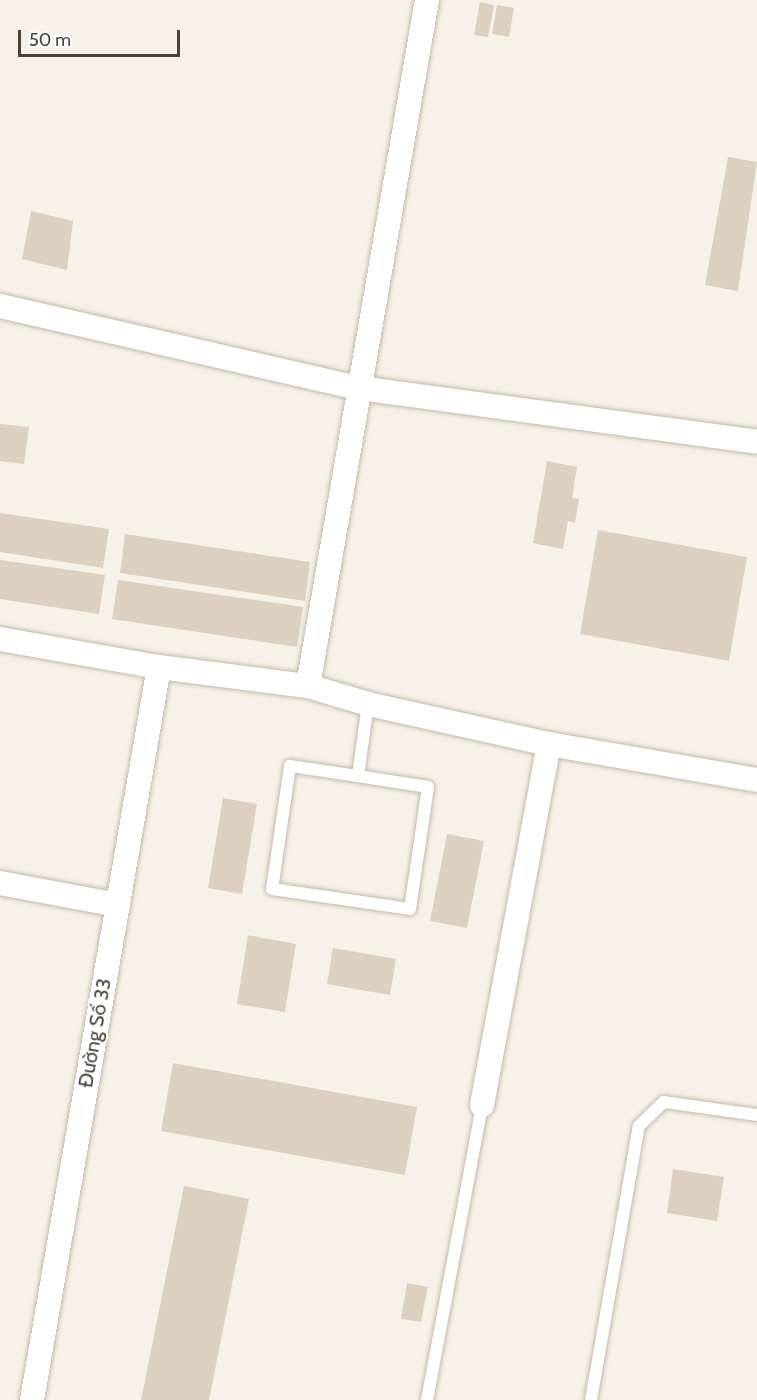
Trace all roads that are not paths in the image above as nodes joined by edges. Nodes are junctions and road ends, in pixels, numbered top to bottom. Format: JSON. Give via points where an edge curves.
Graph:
{"nodes":[{"id":1,"x":427,"y":0,"type":"edge"},
{"id":2,"x":0,"y":306,"type":"edge"},
{"id":3,"x":359,"y":388,"type":"junction"},
{"id":4,"x":757,"y":442,"type":"edge"},
{"id":5,"x":0,"y":639,"type":"edge"},
{"id":6,"x":159,"y":667,"type":"junction"},
{"id":7,"x":308,"y":686,"type":"junction"},
{"id":8,"x":368,"y":704,"type":"junction"},
{"id":9,"x":549,"y":744,"type":"junction"},
{"id":10,"x":358,"y":776,"type":"junction"},
{"id":11,"x":757,"y":780,"type":"edge"},
{"id":12,"x":0,"y":883,"type":"edge"},
{"id":13,"x":118,"y":905,"type":"junction"},
{"id":14,"x":482,"y":1105,"type":"joint"},
{"id":15,"x":757,"y":1115,"type":"edge"},
{"id":16,"x":32,"y":1400,"type":"edge"},
{"id":17,"x":427,"y":1400,"type":"edge"},
{"id":18,"x":591,"y":1400,"type":"edge"}],
"edges":[{"from":1,"to":3,"type":"street"},
{"from":2,"to":3,"type":"street"},
{"from":3,"to":4,"type":"street"},
{"from":3,"to":7,"type":"street"},
{"from":5,"to":6,"type":"street"},
{"from":6,"to":7,"type":"street"},
{"from":6,"to":13,"type":"street","name":"Đường Số 33"},
{"from":7,"to":8,"type":"street"},
{"from":8,"to":9,"type":"street"},
{"from":8,"to":10,"type":"lane"},
{"from":9,"to":11,"type":"street"},
{"from":9,"to":14,"type":"street"},
{"from":10,"to":10,"type":"lane","via":[[428,786],[410,909],[272,889],[290,766]]},
{"from":12,"to":13,"type":"street"},
{"from":13,"to":16,"type":"street","name":"Đường Số 33"},
{"from":14,"to":17,"type":"lane"},
{"from":15,"to":18,"type":"lane","via":[[664,1102],[639,1125]]}]}
